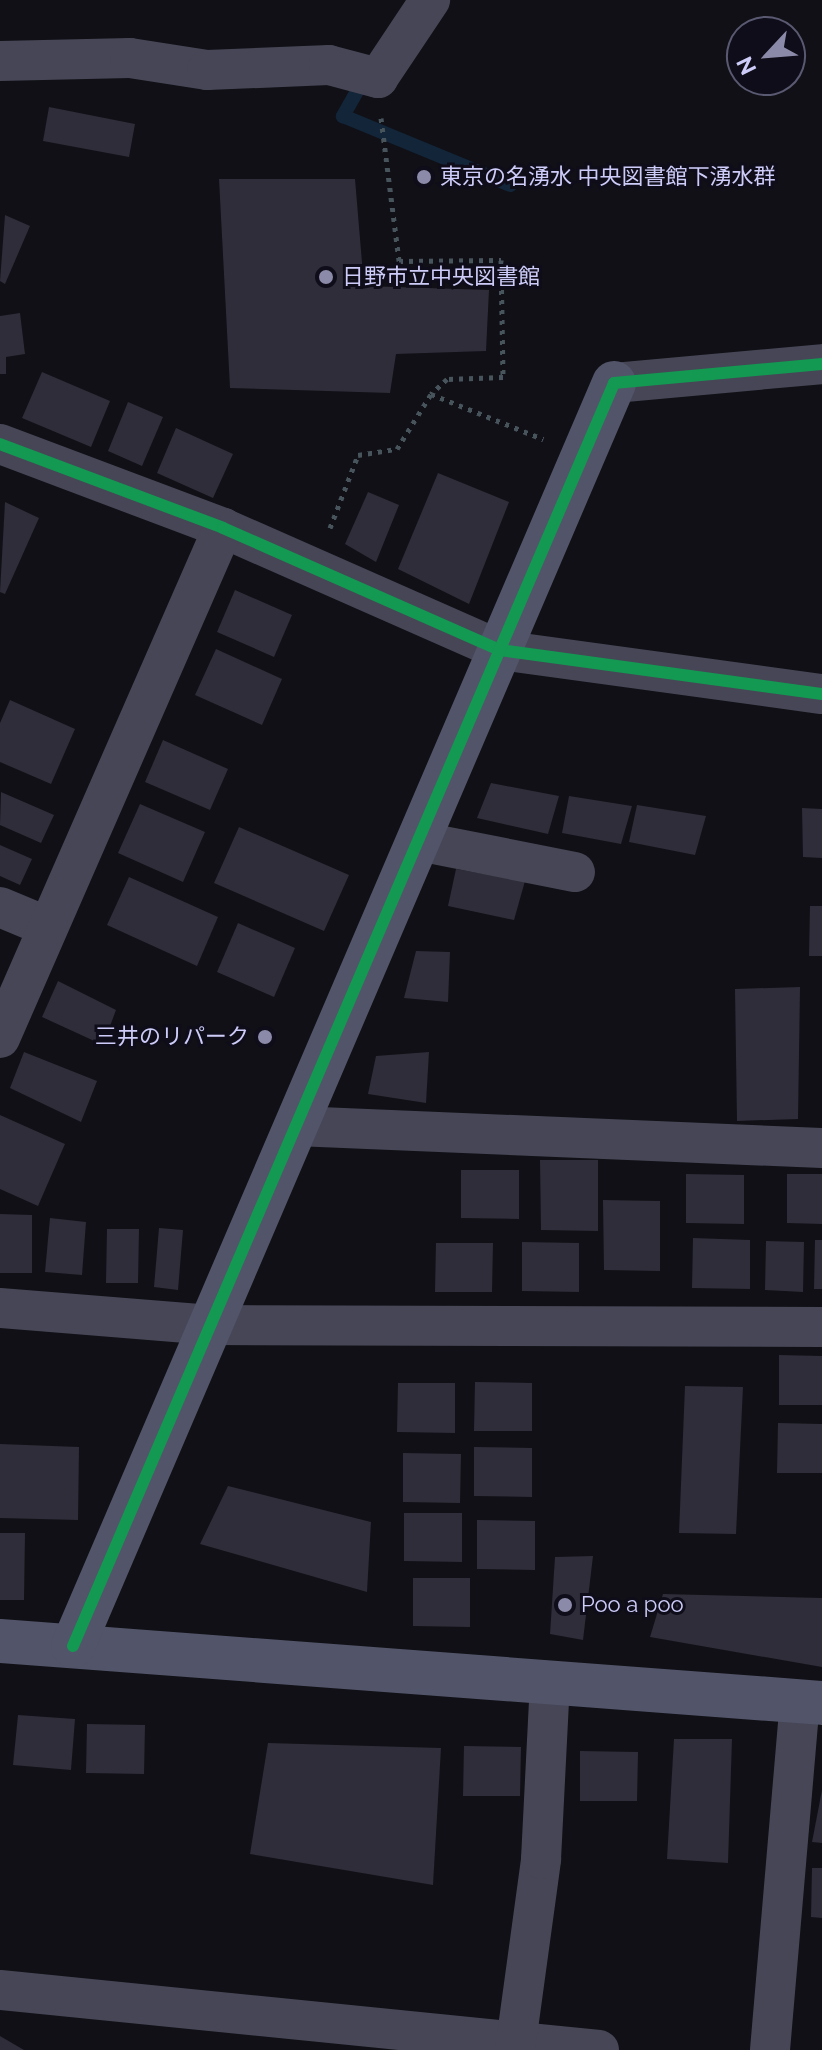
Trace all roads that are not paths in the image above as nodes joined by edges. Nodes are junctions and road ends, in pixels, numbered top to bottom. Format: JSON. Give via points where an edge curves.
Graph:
{"nodes":[{"id":1,"x":430,"y":0,"type":"edge"},
{"id":2,"x":0,"y":61,"type":"edge"},
{"id":3,"x":822,"y":364,"type":"edge"},
{"id":4,"x":614,"y":383,"type":"joint"},
{"id":5,"x":0,"y":444,"type":"edge"},
{"id":6,"x":223,"y":528,"type":"junction"},
{"id":7,"x":500,"y":650,"type":"junction"},
{"id":8,"x":822,"y":694,"type":"edge"},
{"id":9,"x":418,"y":841,"type":"junction"},
{"id":10,"x":575,"y":872,"type":"dead end"},
{"id":11,"x":0,"y":907,"type":"edge"},
{"id":12,"x":48,"y":927,"type":"junction"},
{"id":13,"x":0,"y":1038,"type":"edge"},
{"id":14,"x":296,"y":1126,"type":"junction"},
{"id":15,"x":822,"y":1148,"type":"edge"},
{"id":16,"x":0,"y":1308,"type":"edge"},
{"id":17,"x":211,"y":1325,"type":"junction"},
{"id":18,"x":822,"y":1327,"type":"edge"},
{"id":19,"x":0,"y":1641,"type":"edge"},
{"id":20,"x":73,"y":1646,"type":"junction"},
{"id":21,"x":550,"y":1683,"type":"junction"},
{"id":22,"x":811,"y":1702,"type":"edge"},
{"id":23,"x":0,"y":1990,"type":"edge"},
{"id":24,"x":290,"y":2035,"type":"edge"},
{"id":25,"x":517,"y":2045,"type":"edge"},
{"id":26,"x":599,"y":2050,"type":"edge"},
{"id":27,"x":770,"y":2050,"type":"edge"}],
"edges":[{"from":1,"to":2,"type":"street","via":[[378,78],[329,65],[207,70],[130,58]]},
{"from":3,"to":4,"type":"street"},
{"from":4,"to":7,"type":"street"},
{"from":5,"to":6,"type":"street"},
{"from":6,"to":7,"type":"street"},
{"from":6,"to":12,"type":"street"},
{"from":7,"to":8,"type":"street"},
{"from":7,"to":9,"type":"street"},
{"from":9,"to":10,"type":"street"},
{"from":9,"to":14,"type":"street"},
{"from":11,"to":12,"type":"street"},
{"from":12,"to":13,"type":"street"},
{"from":14,"to":15,"type":"street"},
{"from":14,"to":17,"type":"street"},
{"from":16,"to":17,"type":"street"},
{"from":17,"to":18,"type":"street"},
{"from":17,"to":20,"type":"street"},
{"from":19,"to":20,"type":"street"},
{"from":20,"to":21,"type":"street"},
{"from":21,"to":22,"type":"street"},
{"from":21,"to":25,"type":"street","via":[[541,1859]]},
{"from":22,"to":27,"type":"street"},
{"from":23,"to":24,"type":"street"},
{"from":24,"to":25,"type":"street"},
{"from":25,"to":26,"type":"street"}]}
